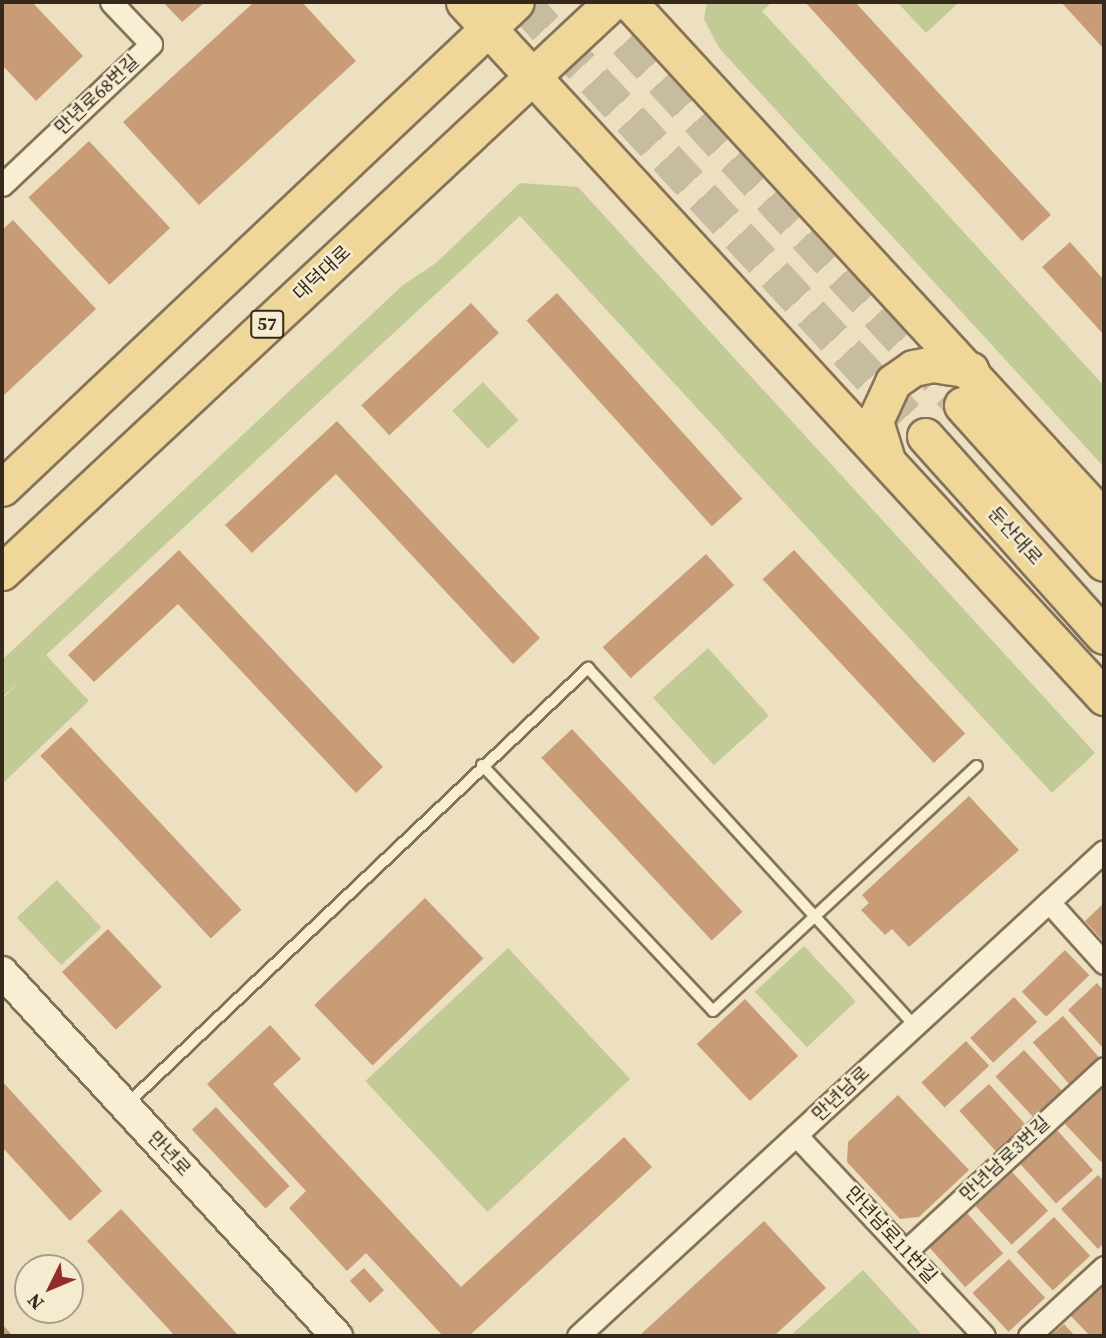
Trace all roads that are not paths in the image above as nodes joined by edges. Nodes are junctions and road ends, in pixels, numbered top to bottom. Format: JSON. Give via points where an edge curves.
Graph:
{"nodes":[{"id":1,"x":111,"y":2,"type":"edge"},
{"id":2,"x":464,"y":2,"type":"edge"},
{"id":3,"x":516,"y":2,"type":"edge"},
{"id":4,"x":612,"y":2,"type":"edge"},
{"id":5,"x":629,"y":2,"type":"edge"},
{"id":6,"x":489,"y":28,"type":"junction"},
{"id":7,"x":532,"y":76,"type":"junction"},
{"id":8,"x":2,"y":185,"type":"edge"},
{"id":9,"x":971,"y":370,"type":"junction"},
{"id":10,"x":962,"y":405,"type":"tunnel mouth"},
{"id":11,"x":925,"y":436,"type":"tunnel mouth"},
{"id":12,"x":890,"y":465,"type":"junction"},
{"id":13,"x":2,"y":488,"type":"edge"},
{"id":14,"x":1104,"y":519,"type":"edge"},
{"id":15,"x":1104,"y":564,"type":"edge"},
{"id":16,"x":2,"y":572,"type":"edge"},
{"id":17,"x":1104,"y":636,"type":"edge"},
{"id":18,"x":1104,"y":697,"type":"edge"},
{"id":19,"x":482,"y":765,"type":"junction"},
{"id":20,"x":977,"y":766,"type":"dead end"},
{"id":21,"x":1104,"y":851,"type":"edge"},
{"id":22,"x":1049,"y":902,"type":"junction"},
{"id":23,"x":815,"y":916,"type":"junction"},
{"id":24,"x":1104,"y":963,"type":"edge"},
{"id":25,"x":2,"y":972,"type":"edge"},
{"id":26,"x":915,"y":1026,"type":"junction"},
{"id":27,"x":1104,"y":1068,"type":"edge"},
{"id":28,"x":125,"y":1106,"type":"junction"},
{"id":29,"x":796,"y":1135,"type":"junction"},
{"id":30,"x":906,"y":1251,"type":"junction"},
{"id":31,"x":1104,"y":1267,"type":"edge"},
{"id":32,"x":337,"y":1336,"type":"edge"},
{"id":33,"x":578,"y":1336,"type":"edge"},
{"id":34,"x":984,"y":1336,"type":"edge"},
{"id":35,"x":1029,"y":1336,"type":"edge"}],
"edges":[{"from":1,"to":8,"type":"street","name":"만년로68번길","via":[[151,44]]},
{"from":2,"to":6,"type":"main road"},
{"from":3,"to":6,"type":"main road"},
{"from":4,"to":7,"type":"main road","name":"대덕대로","number":"57"},
{"from":5,"to":9,"type":"main road"},
{"from":6,"to":7,"type":"main road"},
{"from":6,"to":13,"type":"main road"},
{"from":7,"to":12,"type":"main road"},
{"from":7,"to":16,"type":"main road","name":"대덕대로","number":"57"},
{"from":9,"to":12,"type":"main road","via":[[933,364],[912,368],[893,382],[878,406],[875,421]]},
{"from":9,"to":14,"type":"main road"},
{"from":10,"to":15,"type":"main road"},
{"from":11,"to":17,"type":"main road","name":"둔산대로"},
{"from":12,"to":18,"type":"main road"},
{"from":19,"to":23,"type":"lane","via":[[713,1012]]},
{"from":19,"to":23,"type":"lane","via":[[589,668]]},
{"from":19,"to":28,"type":"lane"},
{"from":20,"to":23,"type":"lane"},
{"from":21,"to":22,"type":"street","name":"만년남로"},
{"from":22,"to":24,"type":"street"},
{"from":22,"to":26,"type":"street","name":"만년남로"},
{"from":23,"to":26,"type":"lane"},
{"from":25,"to":28,"type":"street","name":"만년로"},
{"from":26,"to":29,"type":"street","name":"만년남로"},
{"from":27,"to":30,"type":"street","name":"만년남로3번길"},
{"from":28,"to":32,"type":"street","name":"만년로"},
{"from":29,"to":30,"type":"street","name":"만년남로11번길"},
{"from":29,"to":33,"type":"street","name":"만년남로"},
{"from":30,"to":34,"type":"street","name":"만년남로11번길"},
{"from":31,"to":35,"type":"street"}]}
